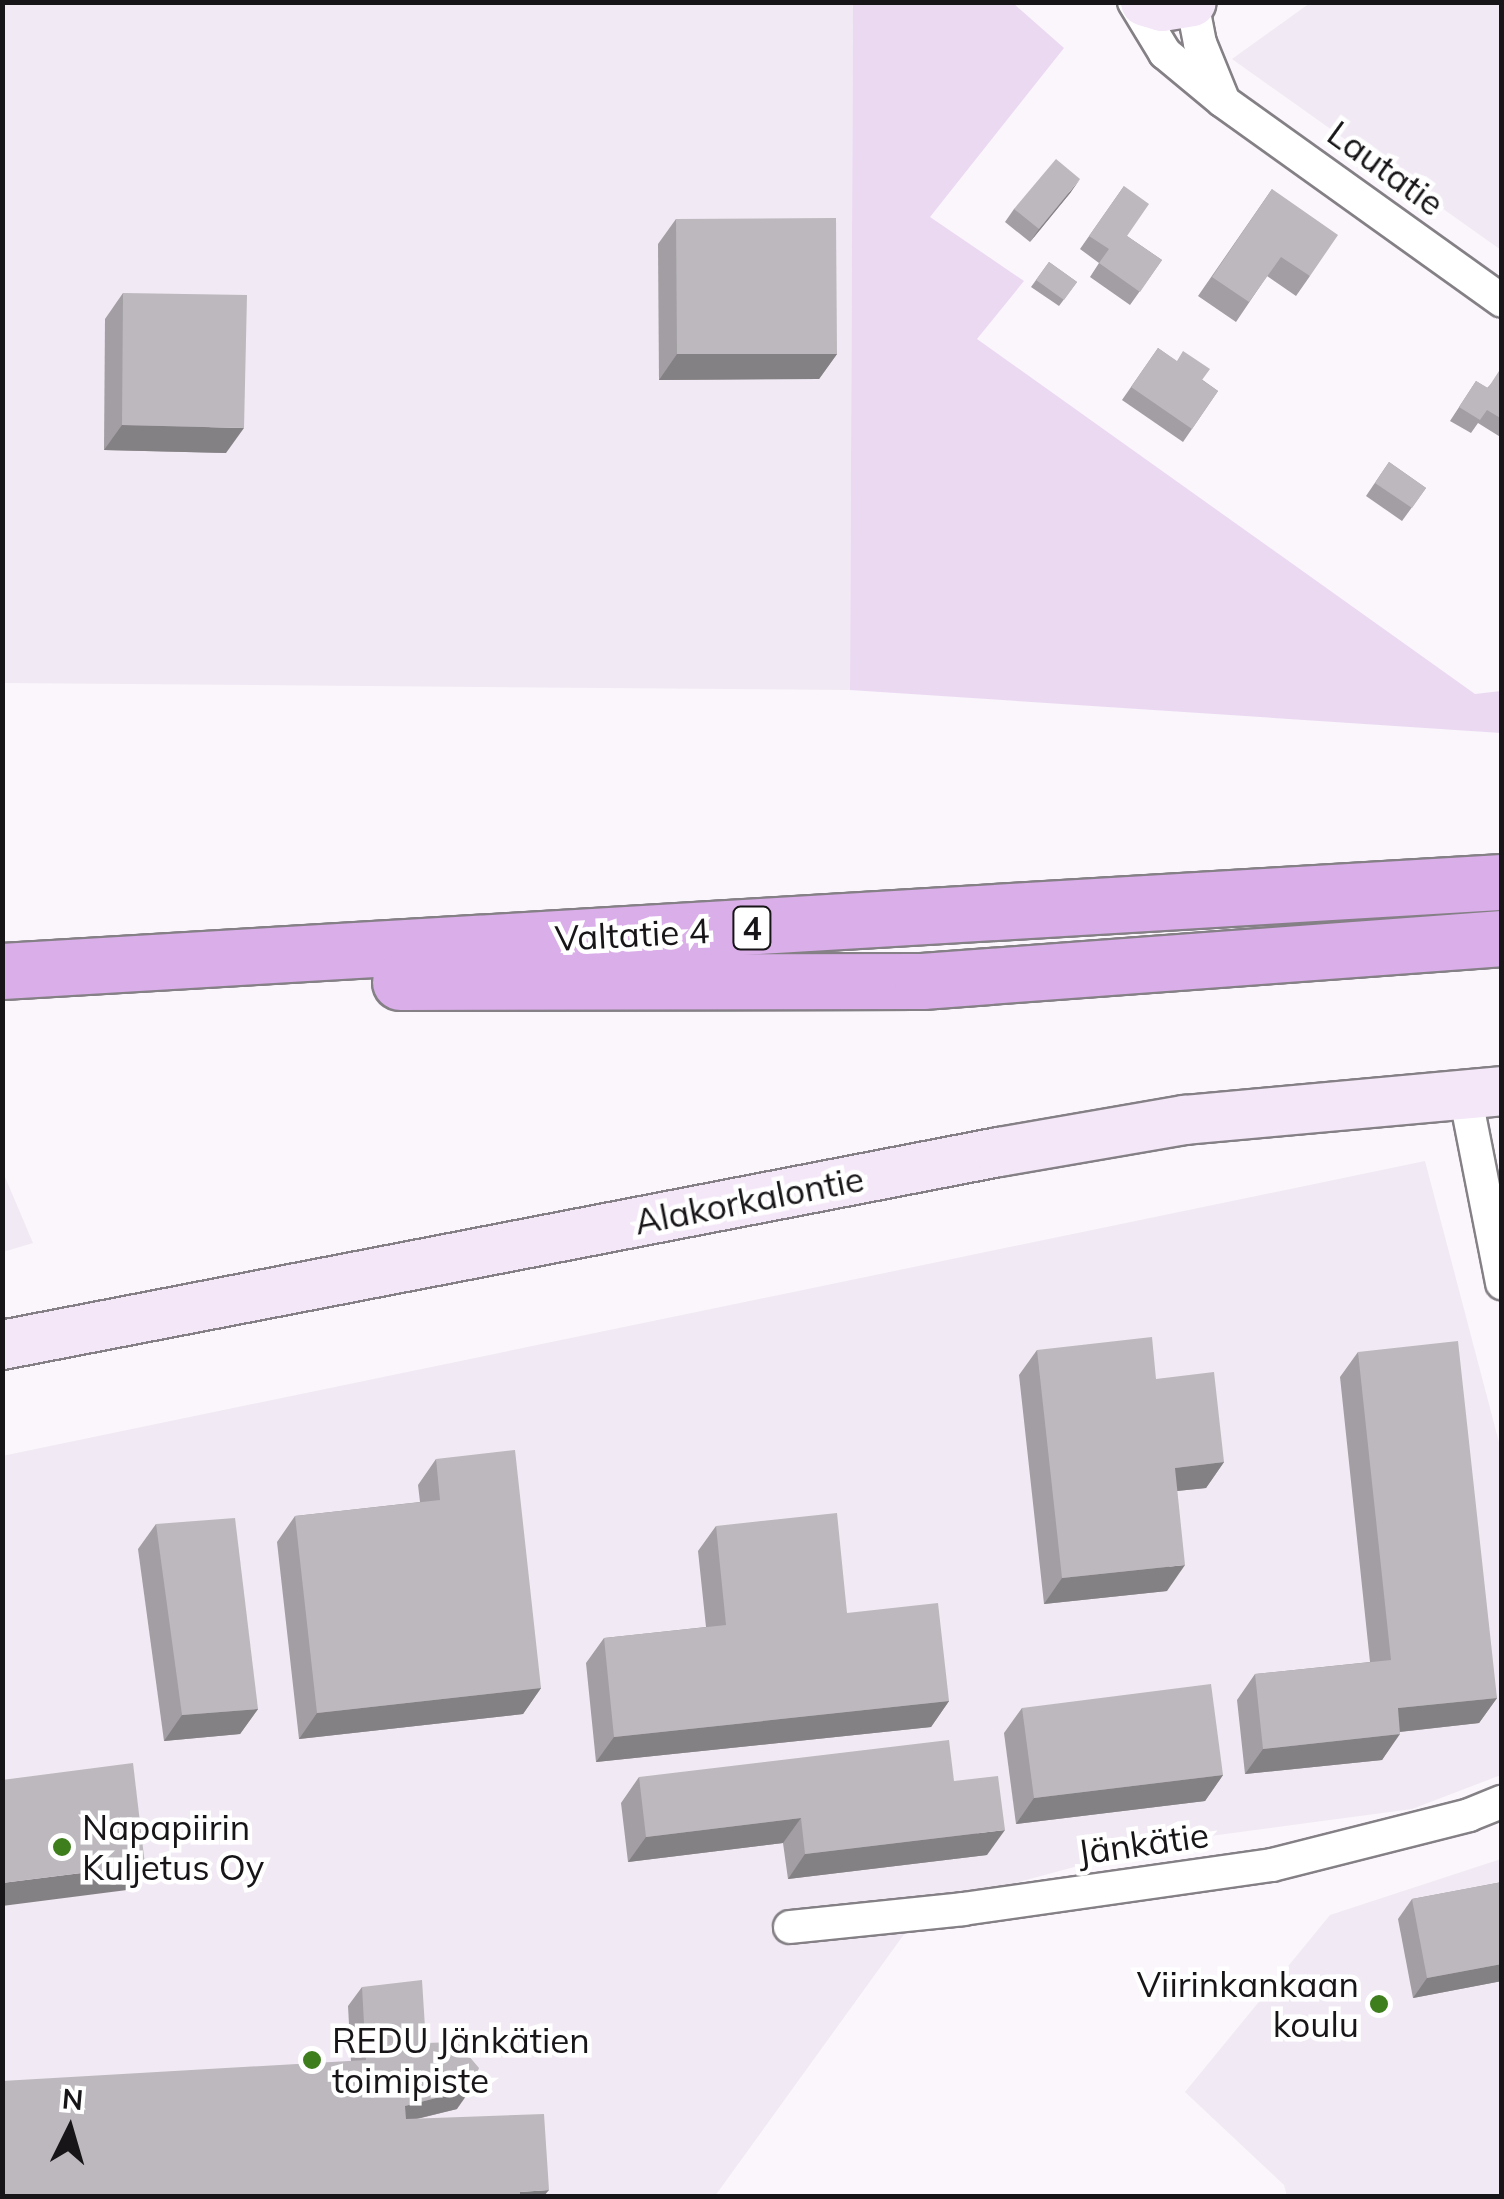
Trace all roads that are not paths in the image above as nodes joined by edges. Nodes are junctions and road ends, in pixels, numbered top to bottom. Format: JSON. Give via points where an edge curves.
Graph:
{"nodes":[{"id":1,"x":1134,"y":2,"type":"edge"},
{"id":2,"x":1145,"y":2,"type":"edge"},
{"id":3,"x":1192,"y":2,"type":"edge"},
{"id":4,"x":1224,"y":101,"type":"junction"},
{"id":5,"x":1502,"y":300,"type":"edge"},
{"id":6,"x":1502,"y":882,"type":"edge"},
{"id":7,"x":1502,"y":938,"type":"edge"},
{"id":8,"x":2,"y":971,"type":"edge"},
{"id":9,"x":2,"y":984,"type":"edge"},
{"id":10,"x":1483,"y":1092,"type":"edge"},
{"id":11,"x":1502,"y":1283,"type":"edge"},
{"id":12,"x":2,"y":1345,"type":"edge"},
{"id":13,"x":1502,"y":1802,"type":"edge"},
{"id":14,"x":790,"y":1928,"type":"dead end"}],
"edges":[{"from":1,"to":4,"type":"street","name":"Lautatie","via":[[1165,52]]},
{"from":2,"to":3,"type":"street"},
{"from":3,"to":4,"type":"street"},
{"from":4,"to":5,"type":"street","name":"Lautatie"},
{"from":6,"to":8,"type":"highway","name":"Valtatie 4","number":"4"},
{"from":7,"to":9,"type":"highway","name":"Valtatie 4","number":"4","via":[[922,980]]},
{"from":10,"to":11,"type":"street"},
{"from":10,"to":12,"type":"street","name":"Alakorkalontie","via":[[1186,1120]]},
{"from":13,"to":14,"type":"street","name":"Jänkätie","via":[[1272,1865]]}]}
